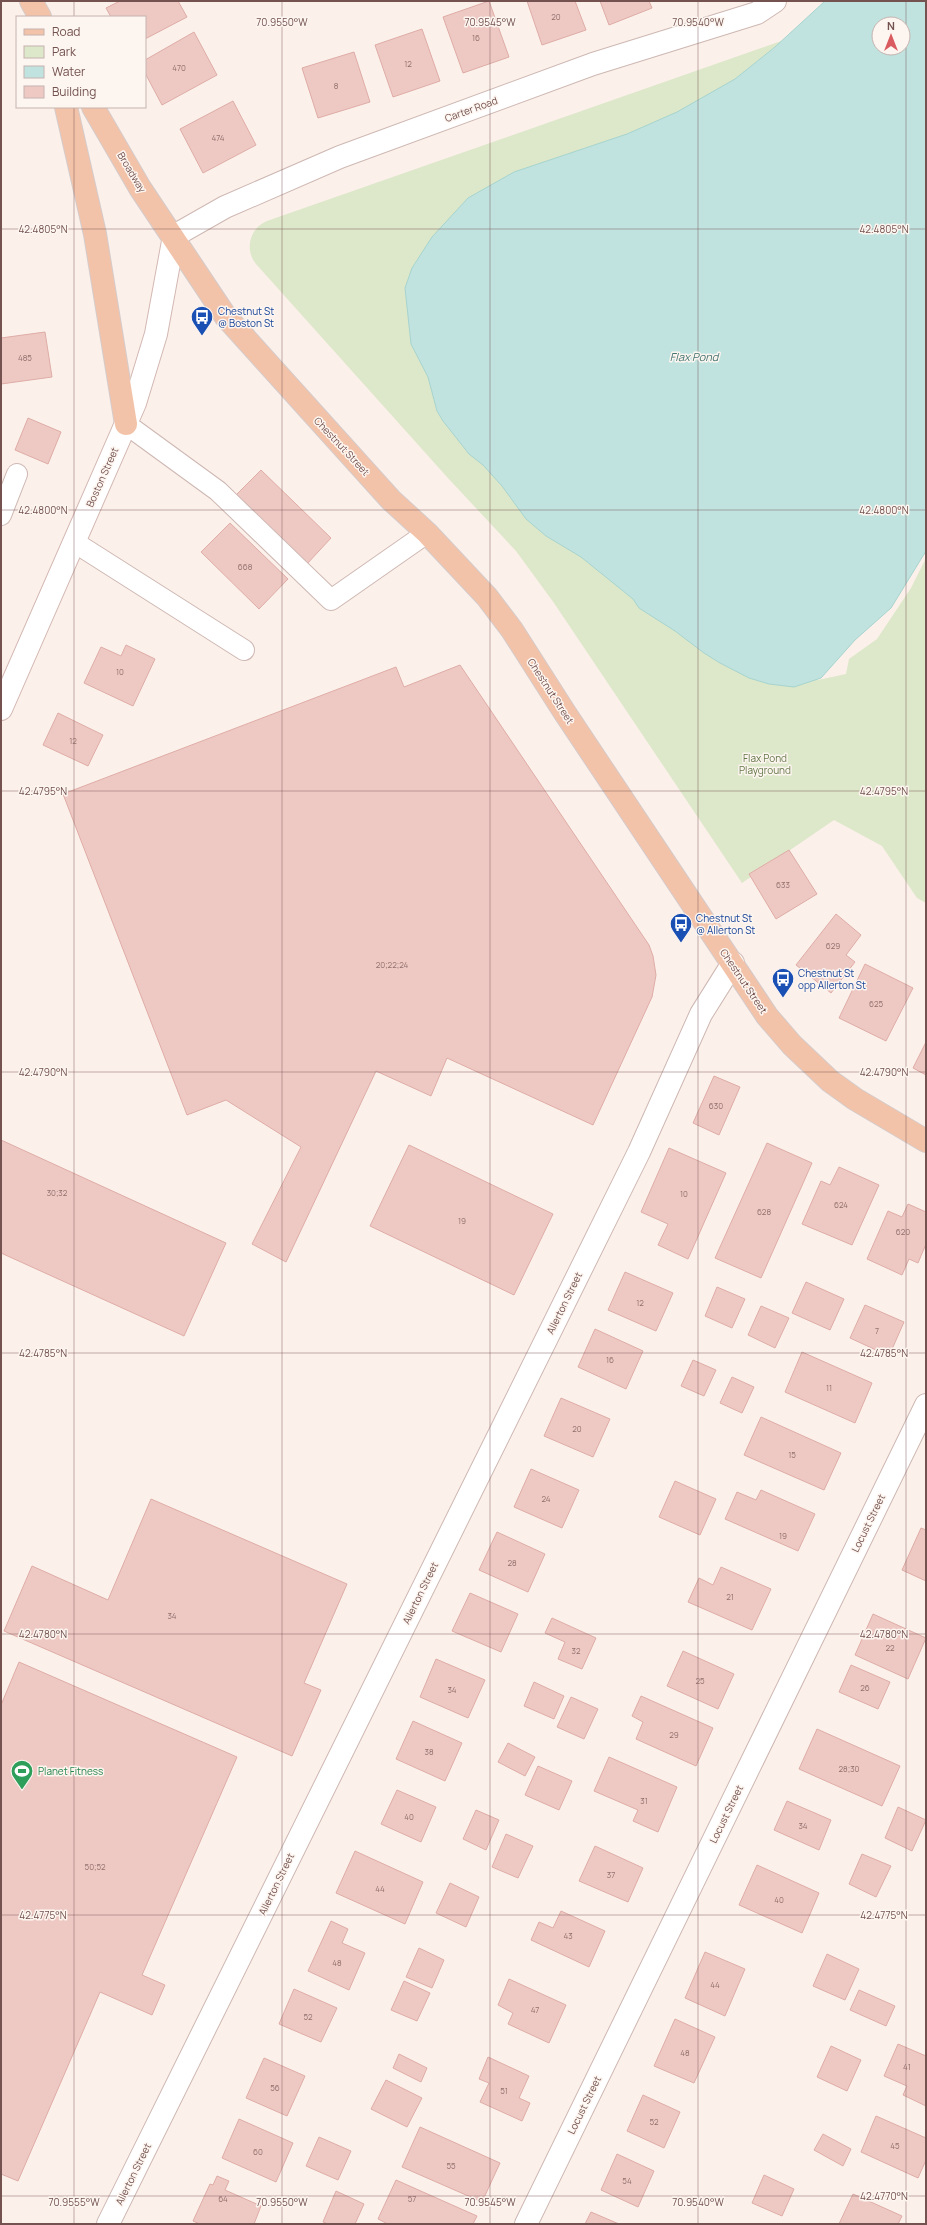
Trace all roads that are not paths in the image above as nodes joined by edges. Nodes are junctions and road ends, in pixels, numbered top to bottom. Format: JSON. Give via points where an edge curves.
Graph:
{"nodes":[{"id":1,"x":31,"y":1,"type":"edge"},
{"id":2,"x":775,"y":1,"type":"edge"},
{"id":3,"x":39,"y":16,"type":"edge"},
{"id":4,"x":66,"y":108,"type":"edge"},
{"id":5,"x":94,"y":108,"type":"edge"},
{"id":6,"x":174,"y":236,"type":"junction"},
{"id":7,"x":126,"y":424,"type":"junction"},
{"id":8,"x":17,"y":474,"type":"dead end"},
{"id":9,"x":1,"y":515,"type":"edge"},
{"id":10,"x":427,"y":533,"type":"junction"},
{"id":11,"x":74,"y":542,"type":"junction"},
{"id":12,"x":244,"y":650,"type":"dead end"},
{"id":13,"x":1,"y":709,"type":"edge"},
{"id":14,"x":733,"y":963,"type":"junction"},
{"id":15,"x":926,"y":1141,"type":"edge"},
{"id":16,"x":926,"y":1404,"type":"edge"},
{"id":17,"x":108,"y":2224,"type":"edge"},
{"id":18,"x":526,"y":2224,"type":"edge"}],
"edges":[{"from":1,"to":3,"type":"main road"},
{"from":2,"to":6,"type":"street","name":"Carter Road","via":[[757,13],[593,64],[340,157],[225,207]]},
{"from":4,"to":7,"type":"main road","via":[[96,234]]},
{"from":5,"to":6,"type":"main road","name":"Broadway","via":[[140,188]]},
{"from":6,"to":7,"type":"street","name":"Boston Street","via":[[156,334],[135,404]]},
{"from":6,"to":10,"type":"main road","name":"Chestnut Street","via":[[226,317],[250,346],[391,500]]},
{"from":7,"to":10,"type":"lane","via":[[218,491],[330,600]]},
{"from":7,"to":11,"type":"street","name":"Boston Street"},
{"from":8,"to":9,"type":"lane"},
{"from":10,"to":14,"type":"main road","name":"Chestnut Street","via":[[487,597],[512,630]]},
{"from":11,"to":12,"type":"lane"},
{"from":11,"to":13,"type":"street","name":"Boston Street"},
{"from":14,"to":15,"type":"main road","name":"Chestnut Street","via":[[767,1016],[812,1065],[855,1099]]},
{"from":14,"to":17,"type":"street","name":"Allerton Street","via":[[701,1014],[639,1152]]},
{"from":16,"to":18,"type":"street","name":"Locust Street"}]}
